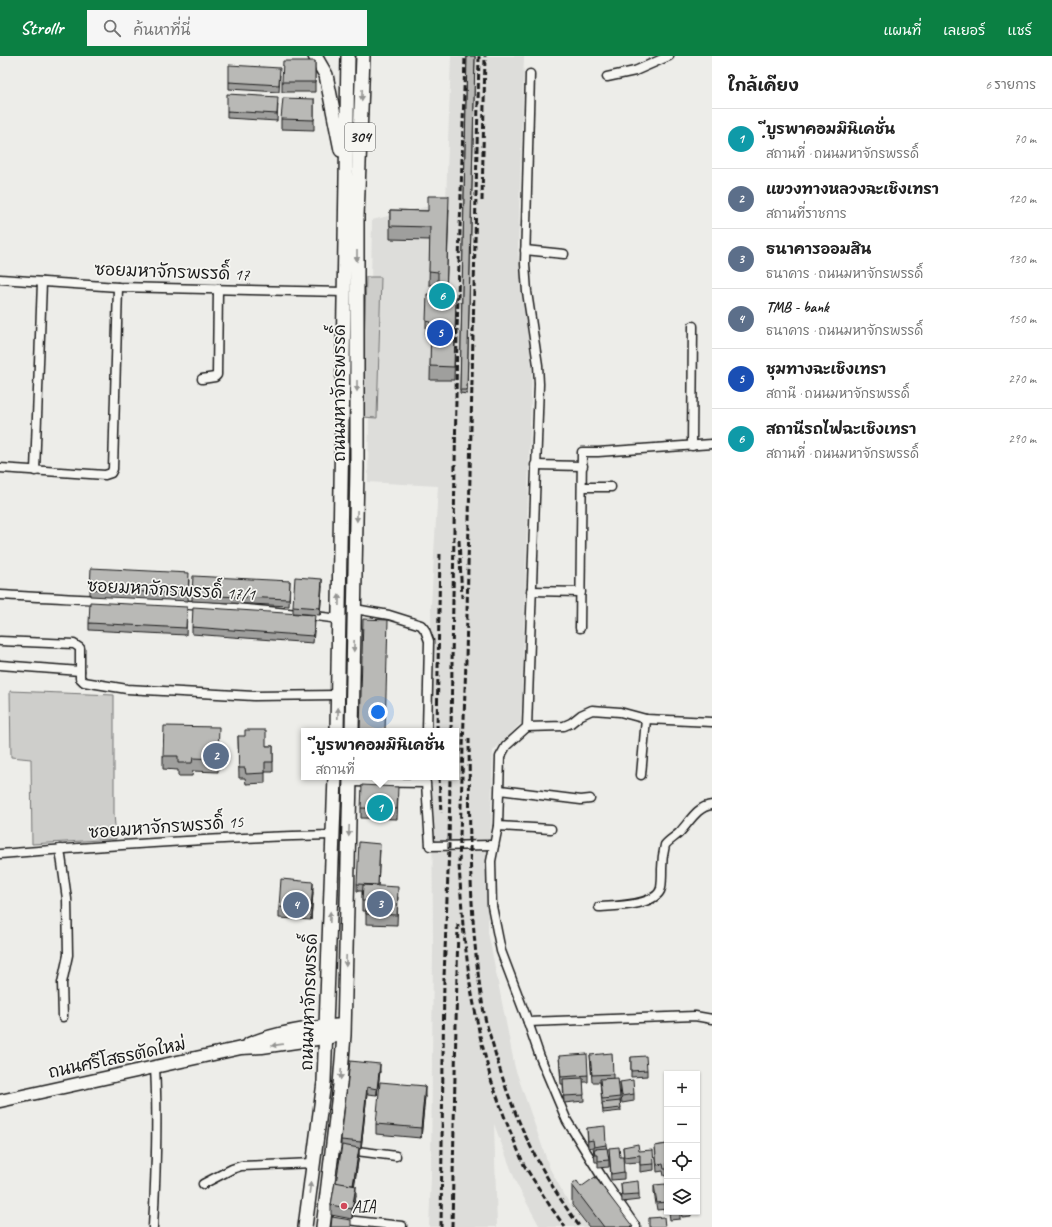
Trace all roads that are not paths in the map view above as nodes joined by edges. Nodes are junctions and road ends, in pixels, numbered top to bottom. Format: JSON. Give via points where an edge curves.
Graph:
{"nodes":[{"id":1,"x":315,"y":56,"type":"edge"},
{"id":2,"x":348,"y":56,"type":"edge"},
{"id":3,"x":363,"y":56,"type":"edge"},
{"id":4,"x":670,"y":56,"type":"edge"},
{"id":5,"x":530,"y":74,"type":"dead end"},
{"id":6,"x":607,"y":77,"type":"dead end"},
{"id":7,"x":346,"y":176,"type":"junction"},
{"id":8,"x":351,"y":217,"type":"junction"},
{"id":9,"x":525,"y":250,"type":"junction"},
{"id":10,"x":564,"y":254,"type":"dead end"},
{"id":11,"x":0,"y":279,"type":"edge"},
{"id":12,"x":42,"y":282,"type":"junction"},
{"id":13,"x":118,"y":287,"type":"junction"},
{"id":14,"x":218,"y":289,"type":"junction"},
{"id":15,"x":344,"y":292,"type":"junction"},
{"id":16,"x":693,"y":326,"type":"dead end"},
{"id":17,"x":202,"y":378,"type":"dead end"},
{"id":18,"x":712,"y":444,"type":"edge"},
{"id":19,"x":692,"y":446,"type":"junction"},
{"id":20,"x":535,"y":465,"type":"junction"},
{"id":21,"x":583,"y":466,"type":"junction"},
{"id":22,"x":0,"y":468,"type":"edge"},
{"id":23,"x":35,"y":471,"type":"junction"},
{"id":24,"x":583,"y":486,"type":"junction"},
{"id":25,"x":611,"y":487,"type":"dead end"},
{"id":26,"x":531,"y":591,"type":"junction"},
{"id":27,"x":581,"y":592,"type":"junction"},
{"id":28,"x":0,"y":595,"type":"edge"},
{"id":29,"x":355,"y":609,"type":"junction"},
{"id":30,"x":339,"y":619,"type":"junction"},
{"id":31,"x":580,"y":628,"type":"dead end"},
{"id":32,"x":0,"y":641,"type":"edge"},
{"id":33,"x":0,"y":665,"type":"edge"},
{"id":34,"x":80,"y":671,"type":"junction"},
{"id":35,"x":338,"y":695,"type":"junction"},
{"id":36,"x":646,"y":718,"type":"junction"},
{"id":37,"x":712,"y":722,"type":"edge"},
{"id":38,"x":527,"y":727,"type":"junction"},
{"id":39,"x":337,"y":728,"type":"edge"},
{"id":40,"x":352,"y":728,"type":"edge"},
{"id":41,"x":427,"y":728,"type":"edge"},
{"id":42,"x":641,"y":776,"type":"dead end"},
{"id":43,"x":336,"y":780,"type":"edge"},
{"id":44,"x":350,"y":780,"type":"edge"},
{"id":45,"x":426,"y":780,"type":"edge"},
{"id":46,"x":500,"y":790,"type":"junction"},
{"id":47,"x":590,"y":799,"type":"dead end"},
{"id":48,"x":712,"y":805,"type":"edge"},
{"id":49,"x":498,"y":826,"type":"junction"},
{"id":50,"x":551,"y":829,"type":"dead end"},
{"id":51,"x":334,"y":835,"type":"junction"},
{"id":52,"x":494,"y":845,"type":"junction"},
{"id":53,"x":60,"y":849,"type":"junction"},
{"id":54,"x":0,"y":854,"type":"edge"},
{"id":55,"x":599,"y":907,"type":"dead end"},
{"id":56,"x":63,"y":1016,"type":"dead end"},
{"id":57,"x":712,"y":1019,"type":"edge"},
{"id":58,"x":528,"y":1022,"type":"junction"},
{"id":59,"x":344,"y":1030,"type":"junction"},
{"id":60,"x":326,"y":1032,"type":"junction"},
{"id":61,"x":155,"y":1067,"type":"junction"},
{"id":62,"x":0,"y":1101,"type":"edge"},
{"id":63,"x":333,"y":1148,"type":"junction"},
{"id":64,"x":396,"y":1156,"type":"dead end"},
{"id":65,"x":313,"y":1163,"type":"junction"},
{"id":66,"x":203,"y":1184,"type":"dead end"},
{"id":67,"x":324,"y":1222,"type":"edge"},
{"id":68,"x":402,"y":1226,"type":"dead end"},
{"id":69,"x":153,"y":1227,"type":"edge"},
{"id":70,"x":305,"y":1227,"type":"edge"},
{"id":71,"x":636,"y":1227,"type":"edge"}],
"edges":[{"from":1,"to":7,"type":"main road","via":[[326,75]]},
{"from":2,"to":7,"type":"main road","name":"ถนนมหาจักรพรรดิ์","number":"304"},
{"from":3,"to":8,"type":"main road","name":"ถนนมหาจักรพรรดิ์","number":"304","one_way":true},
{"from":4,"to":6,"type":"street","via":[[635,71]]},
{"from":5,"to":9,"type":"street"},
{"from":7,"to":8,"type":"main road","name":"ถนนมหาจักรพรรดิ์","number":"304"},
{"from":8,"to":15,"type":"main road","name":"ถนนมหาจักรพรรดิ์"},
{"from":8,"to":29,"type":"main road","name":"ถนนมหาจักรพรรดิ์","one_way":true,"via":[[358,468]]},
{"from":9,"to":10,"type":"street"},
{"from":9,"to":20,"type":"street","via":[[526,292],[539,384]]},
{"from":11,"to":12,"type":"street","name":"ซอยมหาจักรพรรดิ์ 17"},
{"from":12,"to":13,"type":"street","name":"ซอยมหาจักรพรรดิ์ 17"},
{"from":12,"to":23,"type":"street"},
{"from":13,"to":14,"type":"street","name":"ซอยมหาจักรพรรดิ์ 17"},
{"from":13,"to":23,"type":"street","via":[[113,469],[105,475]]},
{"from":14,"to":15,"type":"street","name":"ซอยมหาจักรพรรดิ์ 17"},
{"from":14,"to":17,"type":"street","via":[[217,375]]},
{"from":30,"to":15,"type":"main road","name":"ถนนมหาจักรพรรดิ์","one_way":true},
{"from":16,"to":19,"type":"street"},
{"from":18,"to":19,"type":"street"},
{"from":19,"to":21,"type":"street","via":[[582,452]]},
{"from":20,"to":21,"type":"street"},
{"from":20,"to":26,"type":"street"},
{"from":21,"to":24,"type":"street"},
{"from":22,"to":23,"type":"street"},
{"from":24,"to":25,"type":"street"},
{"from":24,"to":27,"type":"street"},
{"from":26,"to":27,"type":"street"},
{"from":26,"to":38,"type":"street"},
{"from":27,"to":31,"type":"street"},
{"from":28,"to":30,"type":"street","name":"ซอยมหาจักรพรรดิ์ 17/1","via":[[249,609]]},
{"from":29,"to":40,"type":"main road","name":"ถนนมหาจักรพรรดิ์","one_way":true},
{"from":29,"to":41,"type":"street","via":[[389,615],[421,625],[425,630],[429,641]]},
{"from":30,"to":35,"type":"main road","name":"ถนนมหาจักรพรรดิ์"},
{"from":32,"to":34,"type":"street","via":[[74,644],[80,648]]},
{"from":33,"to":34,"type":"street"},
{"from":34,"to":35,"type":"street","via":[[80,678],[84,682],[127,689],[254,696]]},
{"from":39,"to":35,"type":"main road","name":"ถนนมหาจักรพรรดิ์","one_way":true},
{"from":36,"to":37,"type":"street"},
{"from":36,"to":38,"type":"street","via":[[620,712],[592,710],[564,726]]},
{"from":36,"to":42,"type":"street"},
{"from":38,"to":46,"type":"street","via":[[506,746],[500,757]]},
{"from":43,"to":51,"type":"main road","name":"ถนนมหาจักรพรรดิ์"},
{"from":44,"to":59,"type":"main road","name":"ถนนมหาจักรพรรดิ์","one_way":true},
{"from":45,"to":52,"type":"street","via":[[430,846]]},
{"from":46,"to":47,"type":"street"},
{"from":46,"to":49,"type":"street"},
{"from":48,"to":55,"type":"street","via":[[702,808],[665,845],[661,888],[658,895],[642,902]]},
{"from":49,"to":50,"type":"street"},
{"from":49,"to":52,"type":"street"},
{"from":51,"to":53,"type":"street","name":"ซอยมหาจักรพรรดิ์ 15","via":[[255,836]]},
{"from":60,"to":51,"type":"main road","name":"ถนนมหาจักรพรรดิ์","one_way":true},
{"from":52,"to":58,"type":"street","via":[[491,861],[493,913],[501,951]]},
{"from":53,"to":54,"type":"street","name":"ซอยมหาจักรพรรดิ์ 15"},
{"from":53,"to":56,"type":"street","via":[[67,899],[68,955],[62,983]]},
{"from":57,"to":58,"type":"street","via":[[695,1016]]},
{"from":58,"to":71,"type":"street","via":[[567,1121],[604,1182]]},
{"from":59,"to":60,"type":"street","name":"ถนนศรีโสธรตัดใหม่"},
{"from":59,"to":63,"type":"main road","name":"ถนนมหาจักรพรรดิ์","one_way":true},
{"from":60,"to":61,"type":"street","name":"ถนนศรีโสธรตัดใหม่","via":[[290,1031],[241,1048]]},
{"from":60,"to":65,"type":"main road","name":"ถนนมหาจักรพรรดิ์","via":[[324,1082]]},
{"from":61,"to":62,"type":"street","name":"ถนนศรีโสธรตัดใหม่"},
{"from":61,"to":69,"type":"street","via":[[157,1138]]},
{"from":63,"to":64,"type":"street"},
{"from":63,"to":67,"type":"main road","name":"ถนนมหาจักรพรรดิ์"},
{"from":65,"to":66,"type":"street","via":[[241,1166]]},
{"from":70,"to":65,"type":"main road","name":"ถนนมหาจักรพรรดิ์","one_way":true},
{"from":67,"to":68,"type":"street"}]}
